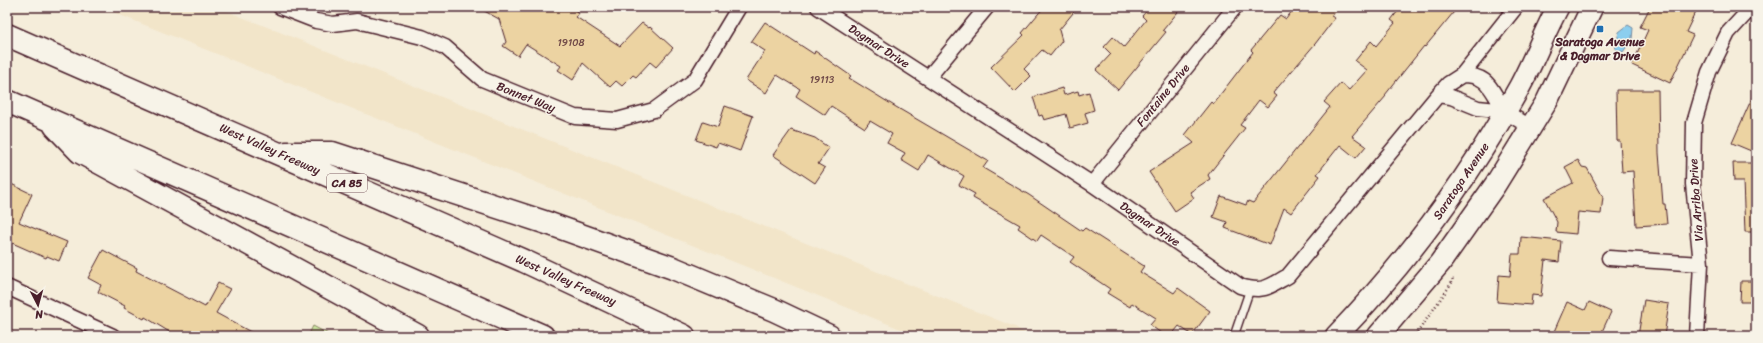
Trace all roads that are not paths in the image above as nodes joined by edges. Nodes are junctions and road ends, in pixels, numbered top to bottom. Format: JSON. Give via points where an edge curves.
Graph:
{"nodes":[{"id":1,"x":280,"y":7,"type":"edge"},
{"id":2,"x":739,"y":7,"type":"edge"},
{"id":3,"x":818,"y":7,"type":"edge"},
{"id":4,"x":987,"y":7,"type":"edge"},
{"id":5,"x":1235,"y":7,"type":"edge"},
{"id":6,"x":1516,"y":7,"type":"edge"},
{"id":7,"x":1558,"y":7,"type":"edge"},
{"id":8,"x":1592,"y":7,"type":"edge"},
{"id":9,"x":1752,"y":7,"type":"edge"},
{"id":10,"x":7,"y":35,"type":"edge"},
{"id":11,"x":1462,"y":75,"type":"junction"},
{"id":12,"x":928,"y":78,"type":"junction"},
{"id":13,"x":1438,"y":95,"type":"junction"},
{"id":14,"x":7,"y":101,"type":"edge"},
{"id":15,"x":1506,"y":111,"type":"junction"},
{"id":16,"x":47,"y":118,"type":"junction"},
{"id":17,"x":1531,"y":128,"type":"junction"},
{"id":18,"x":279,"y":154,"type":"junction"},
{"id":19,"x":1092,"y":184,"type":"junction"},
{"id":20,"x":1609,"y":258,"type":"dead end"},
{"id":21,"x":1701,"y":264,"type":"junction"},
{"id":22,"x":7,"y":287,"type":"edge"},
{"id":23,"x":1250,"y":289,"type":"junction"},
{"id":24,"x":113,"y":336,"type":"edge"},
{"id":25,"x":418,"y":336,"type":"edge"},
{"id":26,"x":543,"y":336,"type":"edge"},
{"id":27,"x":684,"y":336,"type":"edge"},
{"id":28,"x":829,"y":336,"type":"edge"},
{"id":29,"x":1234,"y":336,"type":"edge"},
{"id":30,"x":1336,"y":336,"type":"edge"},
{"id":31,"x":1378,"y":336,"type":"edge"},
{"id":32,"x":1697,"y":336,"type":"edge"}],
"edges":[{"from":1,"to":2,"type":"street","name":"Bonnet Way","via":[[316,21],[333,24],[357,21],[422,37],[445,47],[482,79],[575,117],[617,120],[654,110],[695,80]]},
{"from":3,"to":12,"type":"street","name":"Dagmar Drive"},
{"from":4,"to":12,"type":"street"},
{"from":5,"to":19,"type":"street","name":"Fontaine Drive"},
{"from":6,"to":11,"type":"street","name":"Dagmar Drive"},
{"from":7,"to":15,"type":"main road","name":"Saratoga Avenue"},
{"from":8,"to":17,"type":"main road","via":[[1547,101]]},
{"from":9,"to":21,"type":"street","name":"Via Arriba Drive","via":[[1728,33],[1709,72],[1694,123],[1693,184]]},
{"from":10,"to":18,"type":"highway","name":"West Valley Freeway","number":"CA 85"},
{"from":11,"to":13,"type":"street","name":"Dagmar Drive","via":[[1448,84]]},
{"from":11,"to":15,"type":"street","via":[[1481,78],[1491,87]]},
{"from":12,"to":19,"type":"street","name":"Dagmar Drive"},
{"from":13,"to":15,"type":"street","via":[[1451,97],[1478,108]]},
{"from":13,"to":23,"type":"street","name":"Dagmar Drive","via":[[1288,276],[1265,290]]},
{"from":14,"to":16,"type":"highway"},
{"from":15,"to":17,"type":"street"},
{"from":15,"to":30,"type":"main road","name":"Saratoga Avenue","via":[[1443,208],[1402,263]]},
{"from":16,"to":25,"type":"highway","via":[[80,152]]},
{"from":16,"to":26,"type":"highway"},
{"from":17,"to":31,"type":"main road","via":[[1440,263]]},
{"from":18,"to":27,"type":"highway","name":"West Valley Freeway","number":"CA 85","via":[[566,280]]},
{"from":18,"to":28,"type":"highway","via":[[332,153],[550,224],[688,274]]},
{"from":19,"to":23,"type":"street","name":"Dagmar Drive","via":[[1240,286]]},
{"from":20,"to":21,"type":"street"},
{"from":21,"to":32,"type":"street","name":"Via Arriba Drive"},
{"from":22,"to":24,"type":"street"},
{"from":23,"to":29,"type":"lane"}]}
